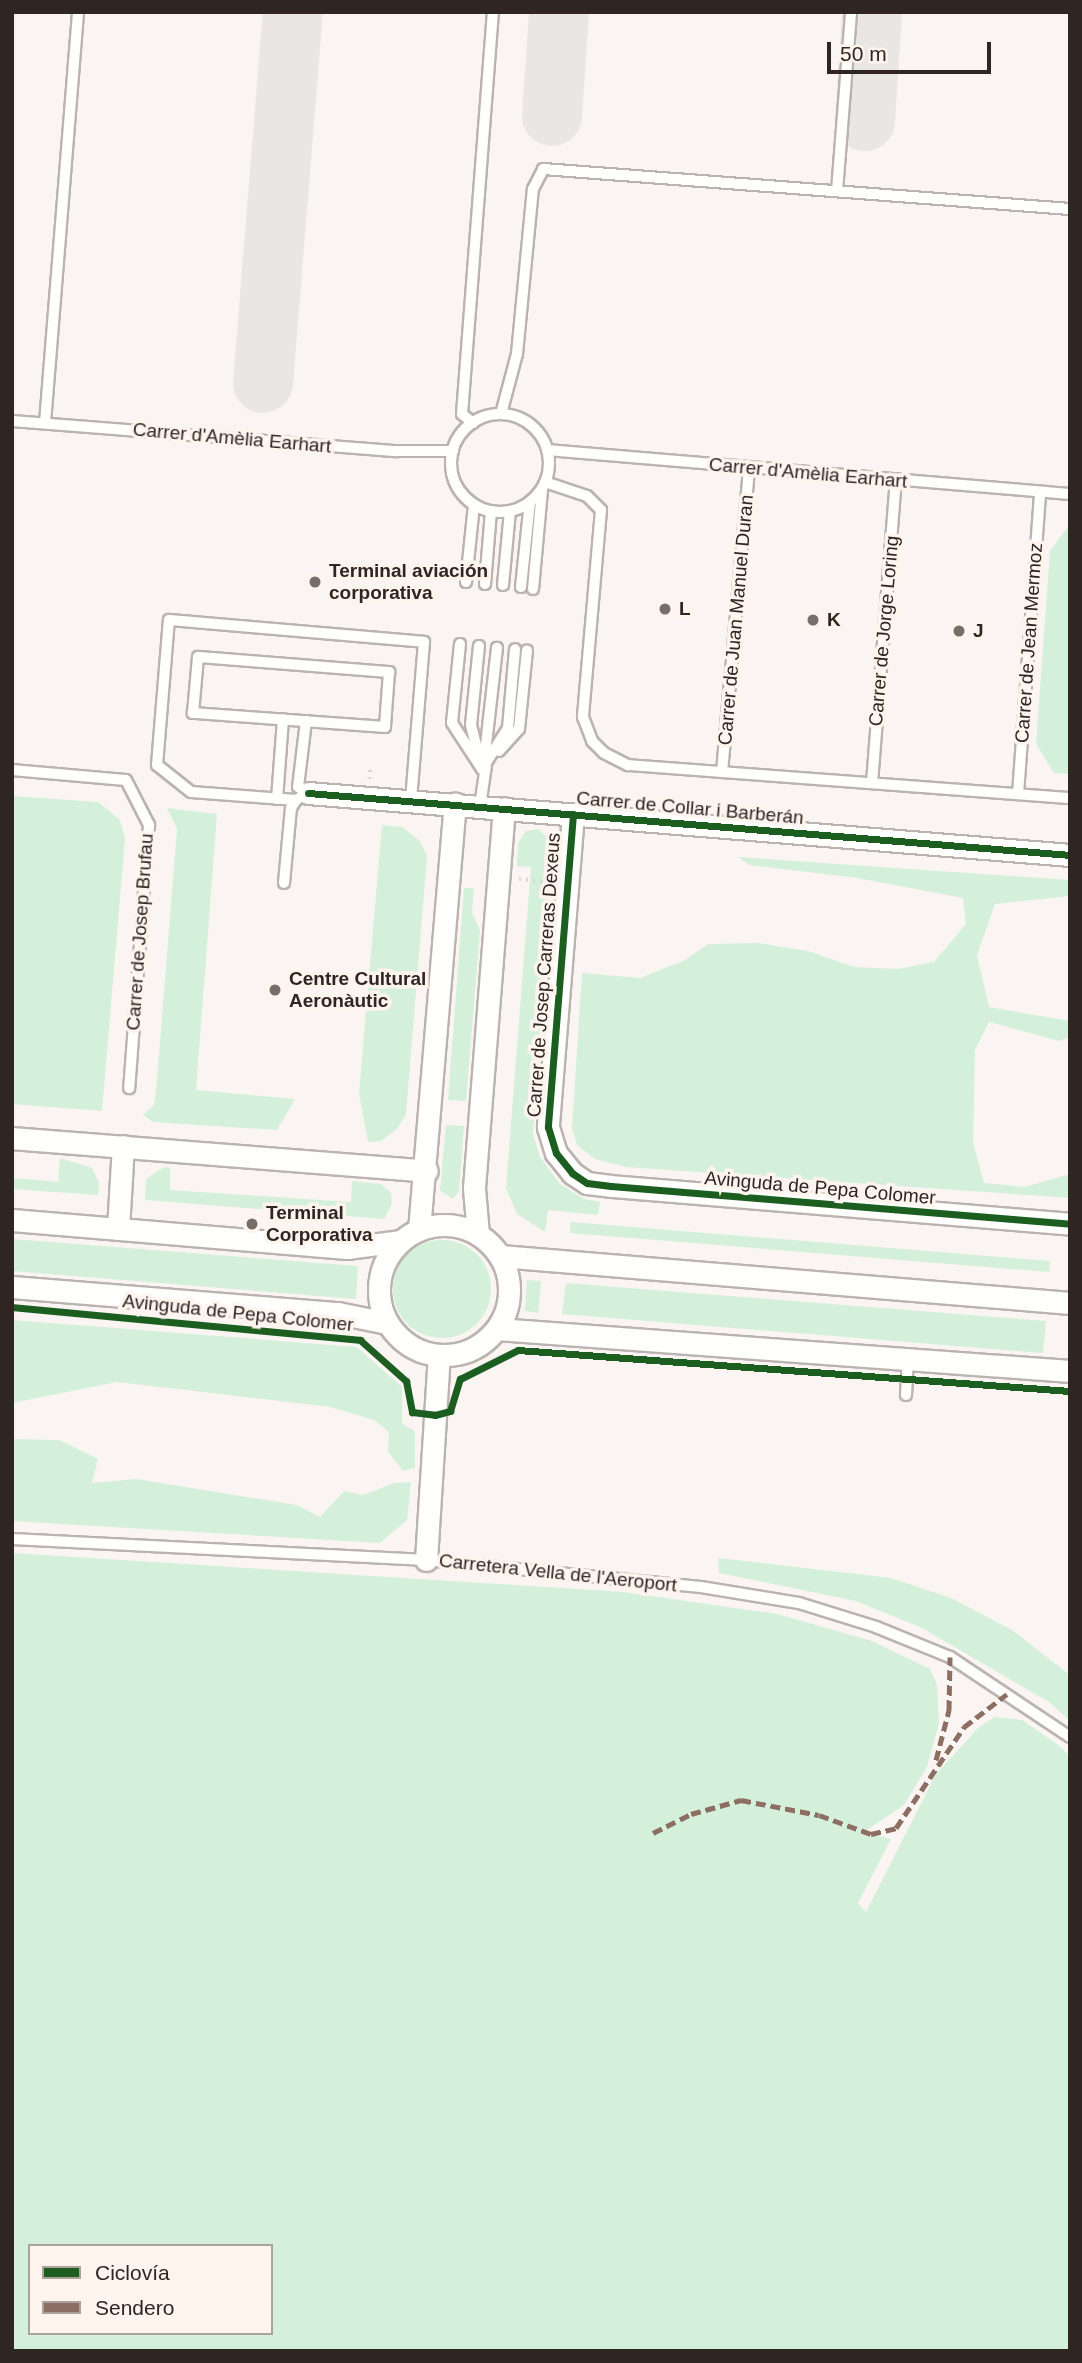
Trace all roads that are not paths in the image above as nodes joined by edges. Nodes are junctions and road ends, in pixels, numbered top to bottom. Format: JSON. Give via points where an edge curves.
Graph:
{"nodes":[{"id":1,"x":78,"y":12,"type":"edge"},
{"id":2,"x":493,"y":12,"type":"edge"},
{"id":3,"x":851,"y":12,"type":"edge"},
{"id":4,"x":837,"y":191,"type":"junction"},
{"id":5,"x":1070,"y":209,"type":"edge"},
{"id":6,"x":501,"y":414,"type":"junction"},
{"id":7,"x":12,"y":421,"type":"edge"},
{"id":8,"x":45,"y":423,"type":"junction"},
{"id":9,"x":473,"y":423,"type":"junction"},
{"id":10,"x":547,"y":450,"type":"junction"},
{"id":11,"x":453,"y":451,"type":"junction"},
{"id":12,"x":749,"y":468,"type":"junction"},
{"id":13,"x":896,"y":480,"type":"junction"},
{"id":14,"x":544,"y":485,"type":"junction"},
{"id":15,"x":1040,"y":492,"type":"junction"},
{"id":16,"x":1070,"y":494,"type":"edge"},
{"id":17,"x":530,"y":502,"type":"junction"},
{"id":18,"x":474,"y":504,"type":"junction"},
{"id":19,"x":491,"y":511,"type":"junction"},
{"id":20,"x":510,"y":511,"type":"junction"},
{"id":21,"x":466,"y":582,"type":"dead end"},
{"id":22,"x":485,"y":584,"type":"dead end"},
{"id":23,"x":503,"y":586,"type":"dead end"},
{"id":24,"x":521,"y":587,"type":"dead end"},
{"id":25,"x":533,"y":589,"type":"dead end"},
{"id":26,"x":460,"y":644,"type":"dead end"},
{"id":27,"x":479,"y":646,"type":"dead end"},
{"id":28,"x":497,"y":648,"type":"dead end"},
{"id":29,"x":521,"y":650,"type":"dead end"},
{"id":30,"x":283,"y":719,"type":"junction"},
{"id":31,"x":306,"y":721,"type":"junction"},
{"id":32,"x":482,"y":769,"type":"junction"},
{"id":33,"x":12,"y":770,"type":"edge"},
{"id":34,"x":722,"y":772,"type":"junction"},
{"id":35,"x":872,"y":783,"type":"junction"},
{"id":36,"x":1018,"y":794,"type":"junction"},
{"id":37,"x":302,"y":796,"type":"junction"},
{"id":38,"x":1070,"y":798,"type":"edge"},
{"id":39,"x":277,"y":799,"type":"junction"},
{"id":40,"x":411,"y":801,"type":"junction"},
{"id":41,"x":455,"y":804,"type":"junction"},
{"id":42,"x":480,"y":806,"type":"junction"},
{"id":43,"x":504,"y":808,"type":"junction"},
{"id":44,"x":573,"y":814,"type":"junction"},
{"id":45,"x":1070,"y":855,"type":"edge"},
{"id":46,"x":284,"y":883,"type":"dead end"},
{"id":47,"x":128,"y":1088,"type":"dead end"},
{"id":48,"x":12,"y":1138,"type":"edge"},
{"id":49,"x":122,"y":1146,"type":"junction"},
{"id":50,"x":427,"y":1171,"type":"junction"},
{"id":51,"x":572,"y":1173,"type":"joint"},
{"id":52,"x":12,"y":1220,"type":"edge"},
{"id":53,"x":1070,"y":1224,"type":"edge"},
{"id":54,"x":118,"y":1229,"type":"junction"},
{"id":55,"x":419,"y":1230,"type":"junction"},
{"id":56,"x":478,"y":1234,"type":"junction"},
{"id":57,"x":400,"y":1241,"type":"junction"},
{"id":58,"x":500,"y":1256,"type":"junction"},
{"id":59,"x":12,"y":1287,"type":"edge"},
{"id":60,"x":1070,"y":1303,"type":"edge"},
{"id":61,"x":387,"y":1323,"type":"junction"},
{"id":62,"x":497,"y":1329,"type":"junction"},
{"id":63,"x":439,"y":1355,"type":"junction"},
{"id":64,"x":908,"y":1360,"type":"junction"},
{"id":65,"x":1070,"y":1371,"type":"edge"},
{"id":66,"x":906,"y":1395,"type":"dead end"},
{"id":67,"x":12,"y":1539,"type":"edge"},
{"id":68,"x":426,"y":1560,"type":"junction"},
{"id":69,"x":1070,"y":1737,"type":"edge"}],
"edges":[{"from":1,"to":8,"type":"lane"},
{"from":2,"to":9,"type":"lane","via":[[463,414]]},
{"from":3,"to":4,"type":"lane"},
{"from":4,"to":5,"type":"lane"},
{"from":4,"to":6,"type":"lane","via":[[543,169],[533,189],[517,354]]},
{"from":6,"to":9,"type":"lane"},
{"from":6,"to":10,"type":"lane","via":[[524,421]]},
{"from":7,"to":8,"type":"lane","name":"Carrer d'Amèlia Earhart"},
{"from":8,"to":11,"type":"lane","name":"Carrer d'Amèlia Earhart","via":[[397,451]]},
{"from":9,"to":11,"type":"lane"},
{"from":10,"to":12,"type":"lane","name":"Carrer d'Amèlia Earhart"},
{"from":10,"to":14,"type":"lane"},
{"from":11,"to":18,"type":"lane","via":[[454,478]]},
{"from":12,"to":13,"type":"lane","name":"Carrer d'Amèlia Earhart"},
{"from":12,"to":34,"type":"lane","name":"Carrer de Juan Manuel Duran"},
{"from":13,"to":15,"type":"lane","name":"Carrer d'Amèlia Earhart"},
{"from":13,"to":35,"type":"lane","name":"Carrer de Jorge Loring"},
{"from":14,"to":17,"type":"lane"},
{"from":14,"to":25,"type":"lane"},
{"from":14,"to":34,"type":"lane","via":[[587,496],[601,510],[583,717],[592,741],[628,765]]},
{"from":15,"to":16,"type":"lane","name":"Carrer d'Amèlia Earhart"},
{"from":15,"to":36,"type":"lane","name":"Carrer de Jean Mermoz"},
{"from":17,"to":20,"type":"lane"},
{"from":17,"to":24,"type":"lane"},
{"from":18,"to":19,"type":"lane"},
{"from":18,"to":21,"type":"lane"},
{"from":19,"to":20,"type":"lane"},
{"from":19,"to":22,"type":"lane"},
{"from":20,"to":23,"type":"lane"},
{"from":26,"to":32,"type":"lane","via":[[452,723]]},
{"from":27,"to":32,"type":"lane","via":[[471,725]]},
{"from":28,"to":32,"type":"lane"},
{"from":29,"to":32,"type":"lane","via":[[513,729]]},
{"from":30,"to":31,"type":"lane"},
{"from":30,"to":31,"type":"lane","via":[[193,713],[198,657],[389,672],[385,727]]},
{"from":30,"to":39,"type":"lane"},
{"from":31,"to":37,"type":"lane","via":[[298,787]]},
{"from":32,"to":42,"type":"lane"},
{"from":33,"to":47,"type":"lane","name":"Carrer de Josep Brufau","via":[[126,780],[149,825]]},
{"from":34,"to":35,"type":"lane"},
{"from":35,"to":36,"type":"lane"},
{"from":36,"to":38,"type":"lane"},
{"from":37,"to":39,"type":"lane"},
{"from":37,"to":40,"type":"street","name":"Carrer de Collar i Barberán"},
{"from":37,"to":46,"type":"lane","via":[[291,808]]},
{"from":39,"to":40,"type":"lane","via":[[191,792],[157,765],[169,620],[424,642]]},
{"from":40,"to":41,"type":"street","name":"Carrer de Collar i Barberán"},
{"from":41,"to":42,"type":"street","name":"Carrer de Collar i Barberán"},
{"from":41,"to":50,"type":"street"},
{"from":42,"to":43,"type":"street","name":"Carrer de Collar i Barberán"},
{"from":43,"to":44,"type":"street","name":"Carrer de Collar i Barberán"},
{"from":43,"to":56,"type":"street","via":[[474,1188]]},
{"from":44,"to":45,"type":"street","name":"Carrer de Collar i Barberán"},
{"from":44,"to":51,"type":"street","name":"Carrer de Josep Carreras Dexeus","via":[[548,1127],[549,1140]]},
{"from":48,"to":49,"type":"street"},
{"from":49,"to":50,"type":"street"},
{"from":49,"to":54,"type":"street"},
{"from":50,"to":55,"type":"street"},
{"from":51,"to":53,"type":"street","name":"Avinguda de Pepa Colomer","via":[[587,1183],[611,1186]]},
{"from":52,"to":54,"type":"street"},
{"from":54,"to":57,"type":"street","via":[[347,1248]]},
{"from":55,"to":56,"type":"street","via":[[450,1225]]},
{"from":55,"to":57,"type":"street"},
{"from":56,"to":58,"type":"street"},
{"from":57,"to":61,"type":"street","via":[[388,1255],[379,1282]]},
{"from":58,"to":60,"type":"street"},
{"from":58,"to":62,"type":"street","via":[[510,1286]]},
{"from":59,"to":61,"type":"street","name":"Avinguda de Pepa Colomer","via":[[338,1313]]},
{"from":61,"to":63,"type":"street","via":[[410,1346]]},
{"from":62,"to":63,"type":"street","via":[[463,1353]]},
{"from":62,"to":64,"type":"street"},
{"from":63,"to":68,"type":"street"},
{"from":64,"to":65,"type":"street"},
{"from":64,"to":66,"type":"lane"},
{"from":67,"to":68,"type":"lane","name":"Carretera Vella de l'Aeroport"},
{"from":68,"to":69,"type":"lane","name":"Carretera Vella de l'Aeroport","via":[[701,1587],[799,1603],[876,1626],[950,1657]]}]}
